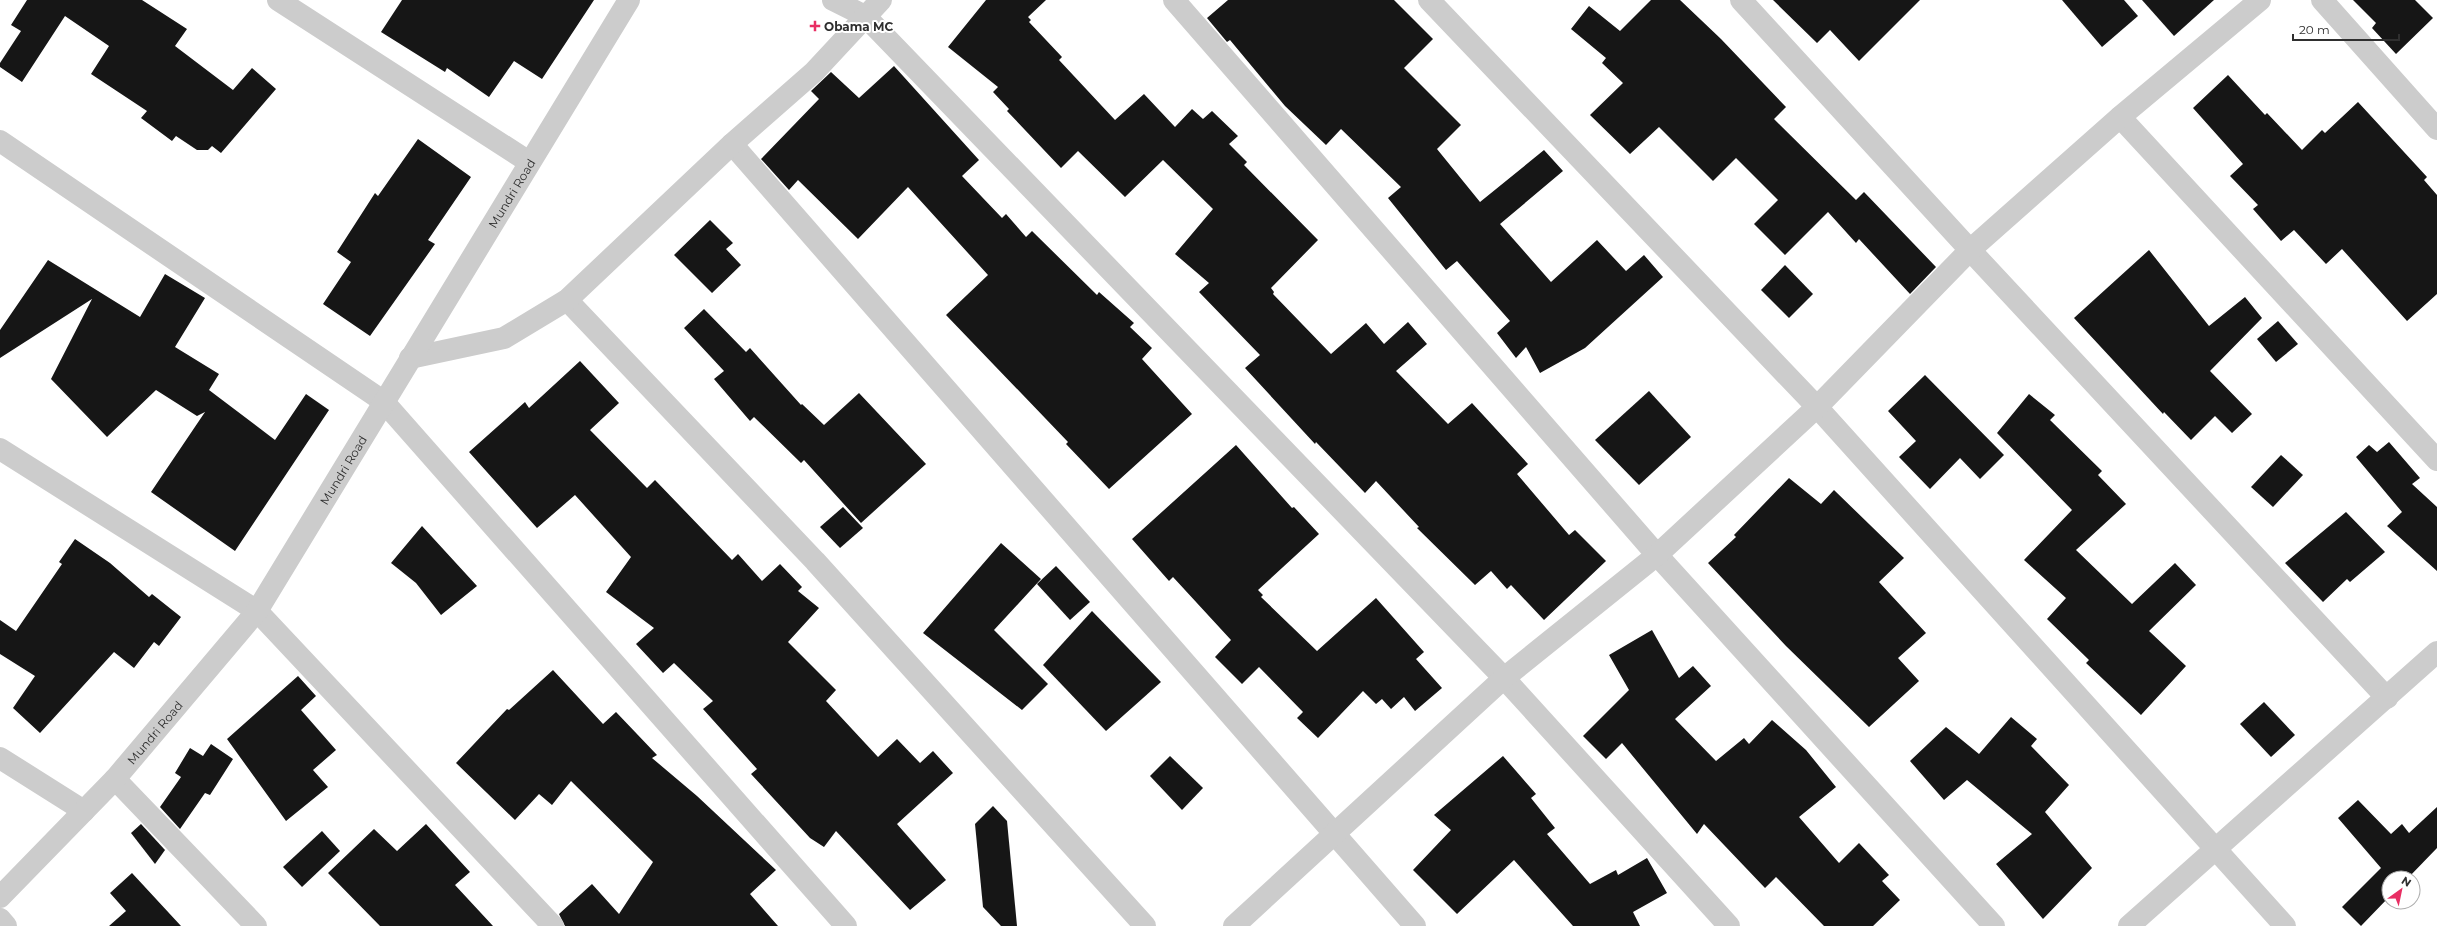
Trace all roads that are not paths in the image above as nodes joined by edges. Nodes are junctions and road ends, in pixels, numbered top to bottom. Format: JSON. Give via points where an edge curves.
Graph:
{"nodes":[{"id":1,"x":278,"y":0,"type":"edge"},
{"id":2,"x":629,"y":0,"type":"edge"},
{"id":3,"x":833,"y":0,"type":"edge"},
{"id":4,"x":881,"y":0,"type":"edge"},
{"id":5,"x":1174,"y":0,"type":"edge"},
{"id":6,"x":1429,"y":0,"type":"edge"},
{"id":7,"x":1741,"y":0,"type":"edge"},
{"id":8,"x":2260,"y":0,"type":"edge"},
{"id":9,"x":2322,"y":0,"type":"edge"},
{"id":10,"x":865,"y":16,"type":"junction"},
{"id":11,"x":2120,"y":117,"type":"junction"},
{"id":12,"x":2437,"y":129,"type":"edge"},
{"id":13,"x":0,"y":141,"type":"edge"},
{"id":14,"x":732,"y":144,"type":"junction"},
{"id":15,"x":529,"y":162,"type":"junction"},
{"id":16,"x":1970,"y":250,"type":"junction"},
{"id":17,"x":567,"y":300,"type":"junction"},
{"id":18,"x":410,"y":358,"type":"junction"},
{"id":19,"x":383,"y":401,"type":"junction"},
{"id":20,"x":1817,"y":407,"type":"junction"},
{"id":21,"x":0,"y":448,"type":"edge"},
{"id":22,"x":2437,"y":460,"type":"edge"},
{"id":23,"x":1657,"y":555,"type":"junction"},
{"id":24,"x":258,"y":611,"type":"junction"},
{"id":25,"x":2437,"y":652,"type":"edge"},
{"id":26,"x":1504,"y":678,"type":"junction"},
{"id":27,"x":2387,"y":698,"type":"junction"},
{"id":28,"x":0,"y":758,"type":"edge"},
{"id":29,"x":115,"y":779,"type":"junction"},
{"id":30,"x":84,"y":810,"type":"junction"},
{"id":31,"x":1334,"y":835,"type":"junction"},
{"id":32,"x":2216,"y":849,"type":"junction"},
{"id":33,"x":0,"y":897,"type":"edge"},
{"id":34,"x":0,"y":919,"type":"edge"},
{"id":35,"x":6,"y":926,"type":"edge"},
{"id":36,"x":256,"y":926,"type":"edge"},
{"id":37,"x":553,"y":926,"type":"edge"},
{"id":38,"x":846,"y":926,"type":"edge"},
{"id":39,"x":1145,"y":926,"type":"edge"},
{"id":40,"x":1234,"y":926,"type":"edge"},
{"id":41,"x":1415,"y":926,"type":"edge"},
{"id":42,"x":1729,"y":926,"type":"edge"},
{"id":43,"x":1994,"y":926,"type":"edge"},
{"id":44,"x":2129,"y":926,"type":"edge"},
{"id":45,"x":2285,"y":926,"type":"edge"}],
"edges":[{"from":1,"to":15,"type":"street"},
{"from":2,"to":15,"type":"street","name":"Mundri Road"},
{"from":3,"to":10,"type":"street"},
{"from":4,"to":10,"type":"street"},
{"from":5,"to":23,"type":"street"},
{"from":6,"to":20,"type":"street"},
{"from":7,"to":16,"type":"street"},
{"from":8,"to":11,"type":"street"},
{"from":9,"to":12,"type":"street"},
{"from":10,"to":14,"type":"street","via":[[814,72]]},
{"from":10,"to":26,"type":"street"},
{"from":11,"to":16,"type":"street"},
{"from":11,"to":22,"type":"street"},
{"from":13,"to":19,"type":"street"},
{"from":14,"to":17,"type":"street"},
{"from":14,"to":31,"type":"street"},
{"from":15,"to":18,"type":"street","name":"Mundri Road"},
{"from":16,"to":20,"type":"street"},
{"from":16,"to":27,"type":"street"},
{"from":17,"to":18,"type":"street","via":[[504,338]]},
{"from":17,"to":39,"type":"street","via":[[815,561]]},
{"from":18,"to":19,"type":"street","name":"Mundri Road"},
{"from":19,"to":24,"type":"street","name":"Mundri Road"},
{"from":19,"to":38,"type":"street"},
{"from":20,"to":23,"type":"street"},
{"from":20,"to":32,"type":"street"},
{"from":21,"to":24,"type":"street"},
{"from":23,"to":26,"type":"street"},
{"from":23,"to":43,"type":"street"},
{"from":24,"to":29,"type":"street","name":"Mundri Road"},
{"from":24,"to":37,"type":"street"},
{"from":25,"to":27,"type":"street"},
{"from":26,"to":31,"type":"street"},
{"from":26,"to":42,"type":"street"},
{"from":27,"to":32,"type":"street"},
{"from":28,"to":30,"type":"street"},
{"from":29,"to":30,"type":"street","name":"Mundri Road"},
{"from":29,"to":36,"type":"street"},
{"from":30,"to":33,"type":"street","name":"Mundri Road"},
{"from":31,"to":40,"type":"street"},
{"from":31,"to":41,"type":"street"},
{"from":32,"to":44,"type":"street"},
{"from":32,"to":45,"type":"street"},
{"from":34,"to":35,"type":"street"}]}
